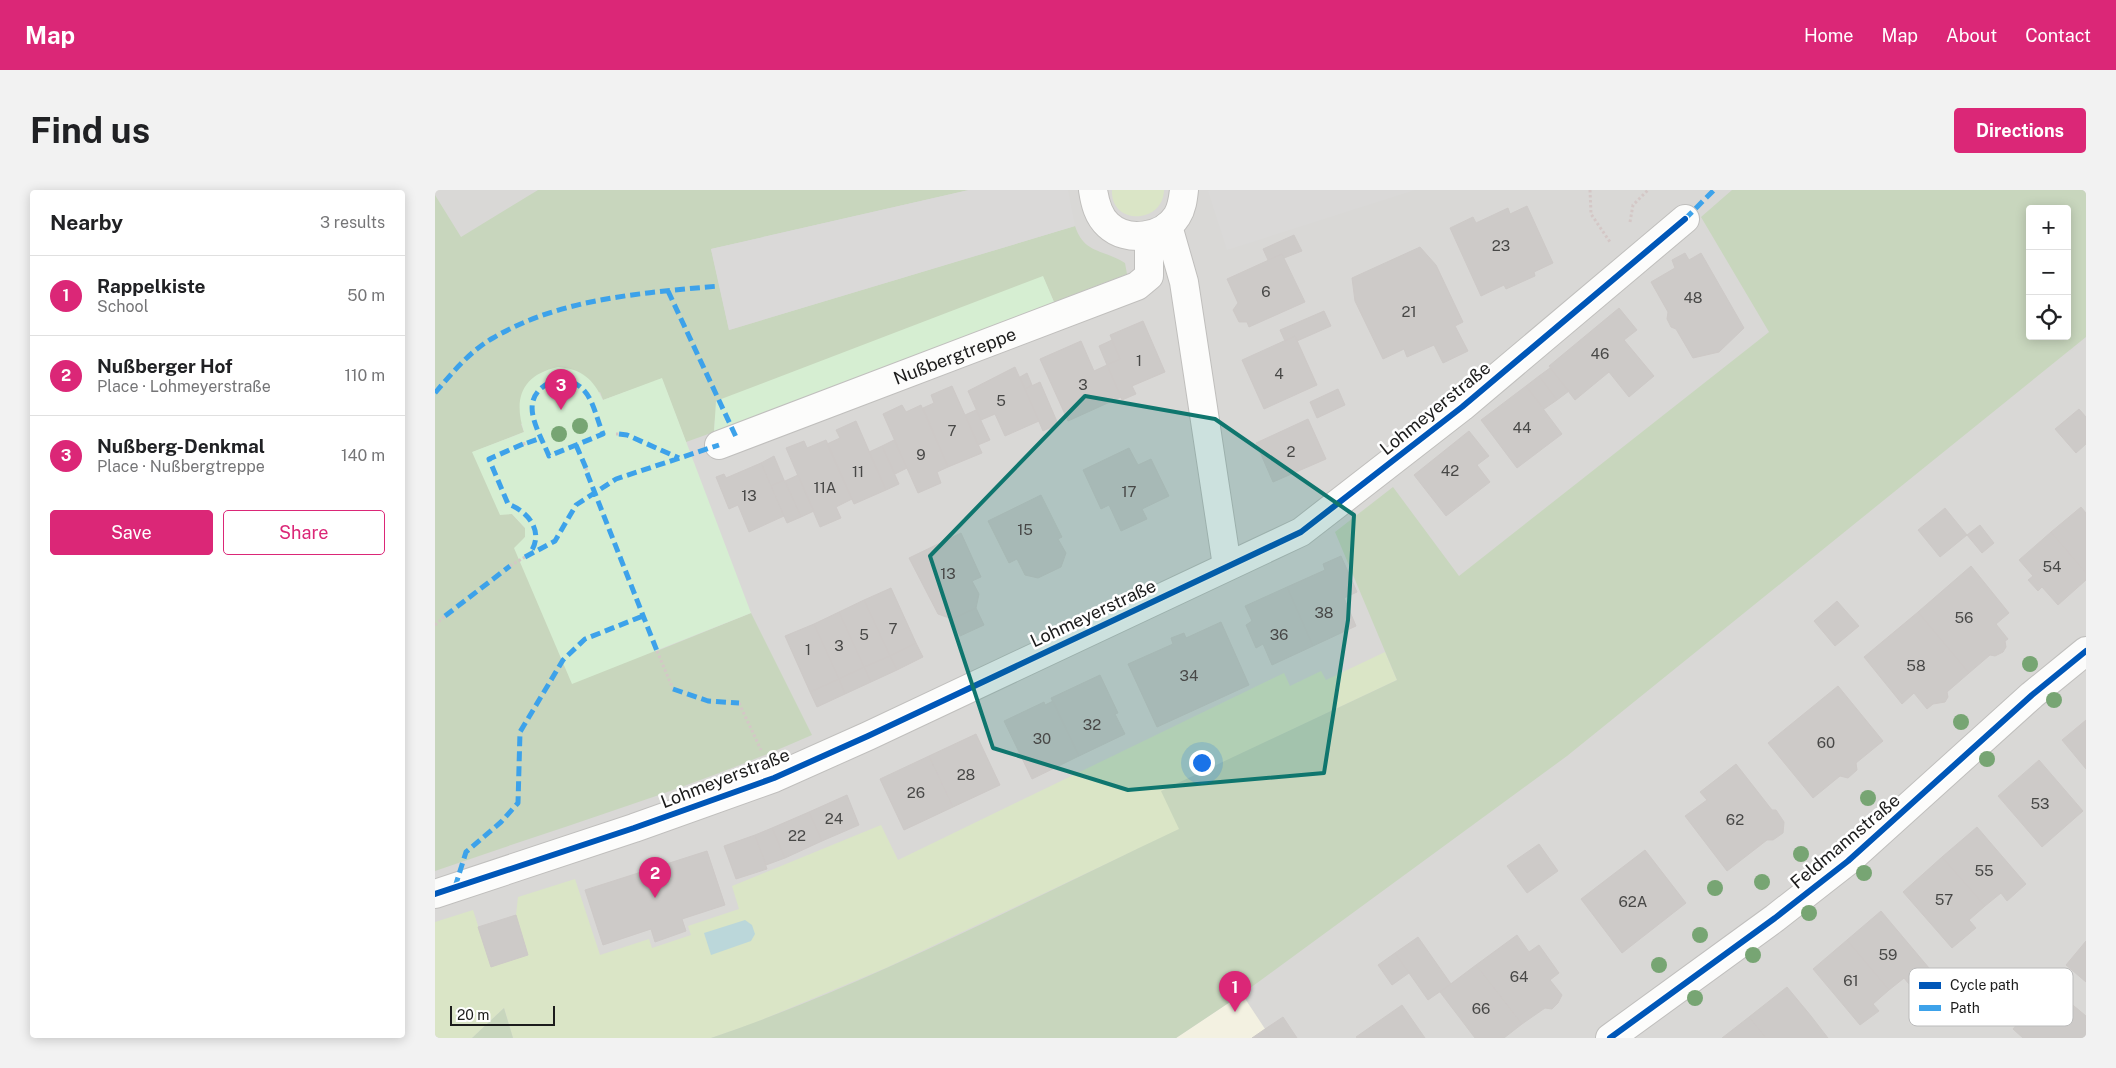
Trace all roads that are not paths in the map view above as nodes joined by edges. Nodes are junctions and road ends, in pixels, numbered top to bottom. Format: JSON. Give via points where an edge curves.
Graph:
{"nodes":[{"id":1,"x":1093,"y":190,"type":"edge"},
{"id":2,"x":1184,"y":190,"type":"edge"},
{"id":3,"x":1685,"y":219,"type":"dead end"},
{"id":4,"x":1159,"y":231,"type":"junction"},
{"id":5,"x":719,"y":446,"type":"dead end"},
{"id":6,"x":1227,"y":566,"type":"junction"},
{"id":7,"x":2086,"y":651,"type":"edge"},
{"id":8,"x":435,"y":894,"type":"edge"},
{"id":9,"x":1610,"y":1038,"type":"edge"}],
"edges":[{"from":1,"to":4,"type":"street","via":[[1095,205],[1107,224],[1129,235]]},
{"from":2,"to":4,"type":"street","via":[[1181,208]]},
{"from":3,"to":6,"type":"street","name":"Lohmeyerstraße","via":[[1462,407],[1301,532]]},
{"from":4,"to":5,"type":"street","name":"Nußbergtreppe","via":[[1149,276],[1137,286]]},
{"from":4,"to":6,"type":"street","via":[[1184,282]]},
{"from":6,"to":8,"type":"street","name":"Lohmeyerstraße","via":[[774,778]]},
{"from":7,"to":9,"type":"street","name":"Feldmannstraße","via":[[2032,695],[1848,861]]}]}
